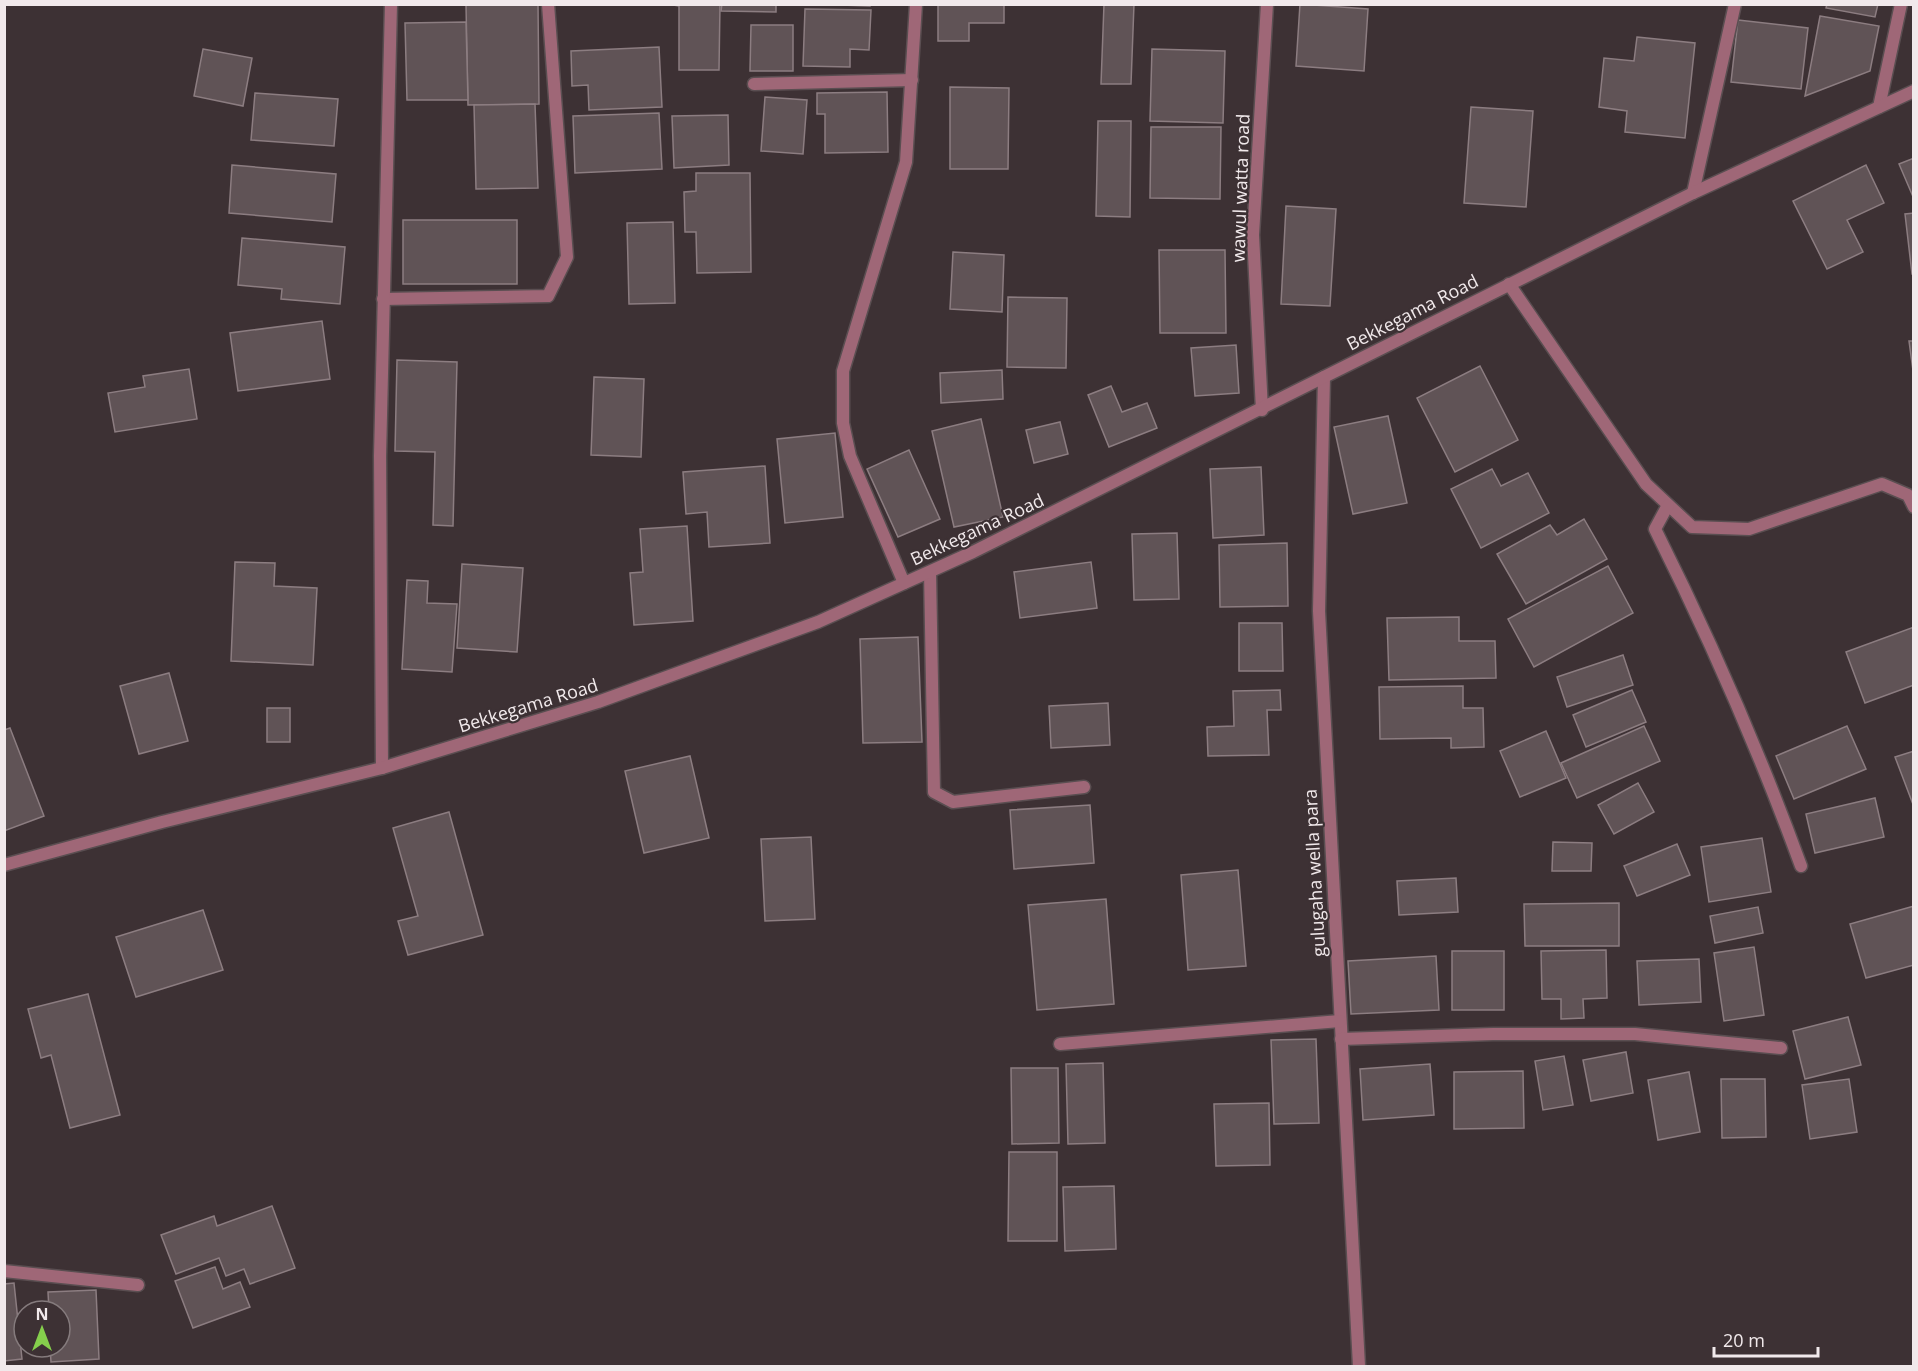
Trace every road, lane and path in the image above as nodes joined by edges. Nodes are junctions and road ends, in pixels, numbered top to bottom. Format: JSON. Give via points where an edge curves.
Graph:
{"nodes":[{"id":1,"x":391,"y":4,"type":"edge"},
{"id":2,"x":548,"y":4,"type":"edge"},
{"id":3,"x":916,"y":4,"type":"edge"},
{"id":4,"x":1267,"y":4,"type":"edge"},
{"id":5,"x":1735,"y":4,"type":"edge"},
{"id":6,"x":1901,"y":4,"type":"edge"},
{"id":7,"x":912,"y":80,"type":"junction"},
{"id":8,"x":754,"y":84,"type":"dead end"},
{"id":9,"x":1914,"y":91,"type":"edge"},
{"id":10,"x":1879,"y":107,"type":"junction"},
{"id":11,"x":1693,"y":193,"type":"junction"},
{"id":12,"x":1509,"y":284,"type":"junction"},
{"id":13,"x":383,"y":298,"type":"junction"},
{"id":14,"x":1324,"y":376,"type":"junction"},
{"id":15,"x":1262,"y":410,"type":"junction"},
{"id":16,"x":1668,"y":505,"type":"junction"},
{"id":17,"x":1914,"y":507,"type":"edge"},
{"id":18,"x":930,"y":572,"type":"junction"},
{"id":19,"x":904,"y":583,"type":"junction"},
{"id":20,"x":382,"y":768,"type":"junction"},
{"id":21,"x":1084,"y":786,"type":"dead end"},
{"id":22,"x":4,"y":865,"type":"edge"},
{"id":23,"x":1801,"y":866,"type":"dead end"},
{"id":24,"x":1340,"y":1021,"type":"junction"},
{"id":25,"x":1341,"y":1039,"type":"junction"},
{"id":26,"x":1060,"y":1044,"type":"dead end"},
{"id":27,"x":1781,"y":1048,"type":"dead end"},
{"id":28,"x":4,"y":1271,"type":"edge"},
{"id":29,"x":138,"y":1285,"type":"dead end"},
{"id":30,"x":1359,"y":1366,"type":"edge"}],
"edges":[{"from":1,"to":13,"type":"street"},
{"from":2,"to":13,"type":"street","via":[[567,257],[548,296]]},
{"from":3,"to":7,"type":"street"},
{"from":4,"to":15,"type":"street","name":"wawul watta road","via":[[1253,235]]},
{"from":5,"to":11,"type":"street"},
{"from":6,"to":10,"type":"street"},
{"from":7,"to":8,"type":"street"},
{"from":7,"to":19,"type":"street","via":[[906,162],[843,371],[843,423],[850,456]]},
{"from":9,"to":10,"type":"street","name":"Bekkegama Road"},
{"from":10,"to":11,"type":"street","name":"Bekkegama Road"},
{"from":11,"to":12,"type":"street","name":"Bekkegama Road"},
{"from":12,"to":14,"type":"street","name":"Bekkegama Road"},
{"from":12,"to":16,"type":"street","via":[[1646,484]]},
{"from":13,"to":20,"type":"street"},
{"from":14,"to":15,"type":"street","name":"Bekkegama Road"},
{"from":14,"to":24,"type":"street","name":"gulugaha wella para","via":[[1319,610]]},
{"from":15,"to":18,"type":"street","name":"Bekkegama Road"},
{"from":16,"to":17,"type":"street","via":[[1692,527],[1749,529],[1882,484],[1908,495]]},
{"from":16,"to":23,"type":"street","via":[[1655,529],[1767,772]]},
{"from":18,"to":19,"type":"street","name":"Bekkegama Road"},
{"from":18,"to":21,"type":"street","via":[[934,792],[953,802]]},
{"from":19,"to":20,"type":"street","name":"Bekkegama Road","via":[[818,622],[598,702]]},
{"from":20,"to":22,"type":"street","name":"Bekkegama Road"},
{"from":24,"to":25,"type":"street","name":"gulugaha wella para"},
{"from":24,"to":26,"type":"street"},
{"from":25,"to":27,"type":"street","via":[[1635,1034]]},
{"from":25,"to":30,"type":"street","name":"gulugaha wella para"},
{"from":28,"to":29,"type":"street"}]}
